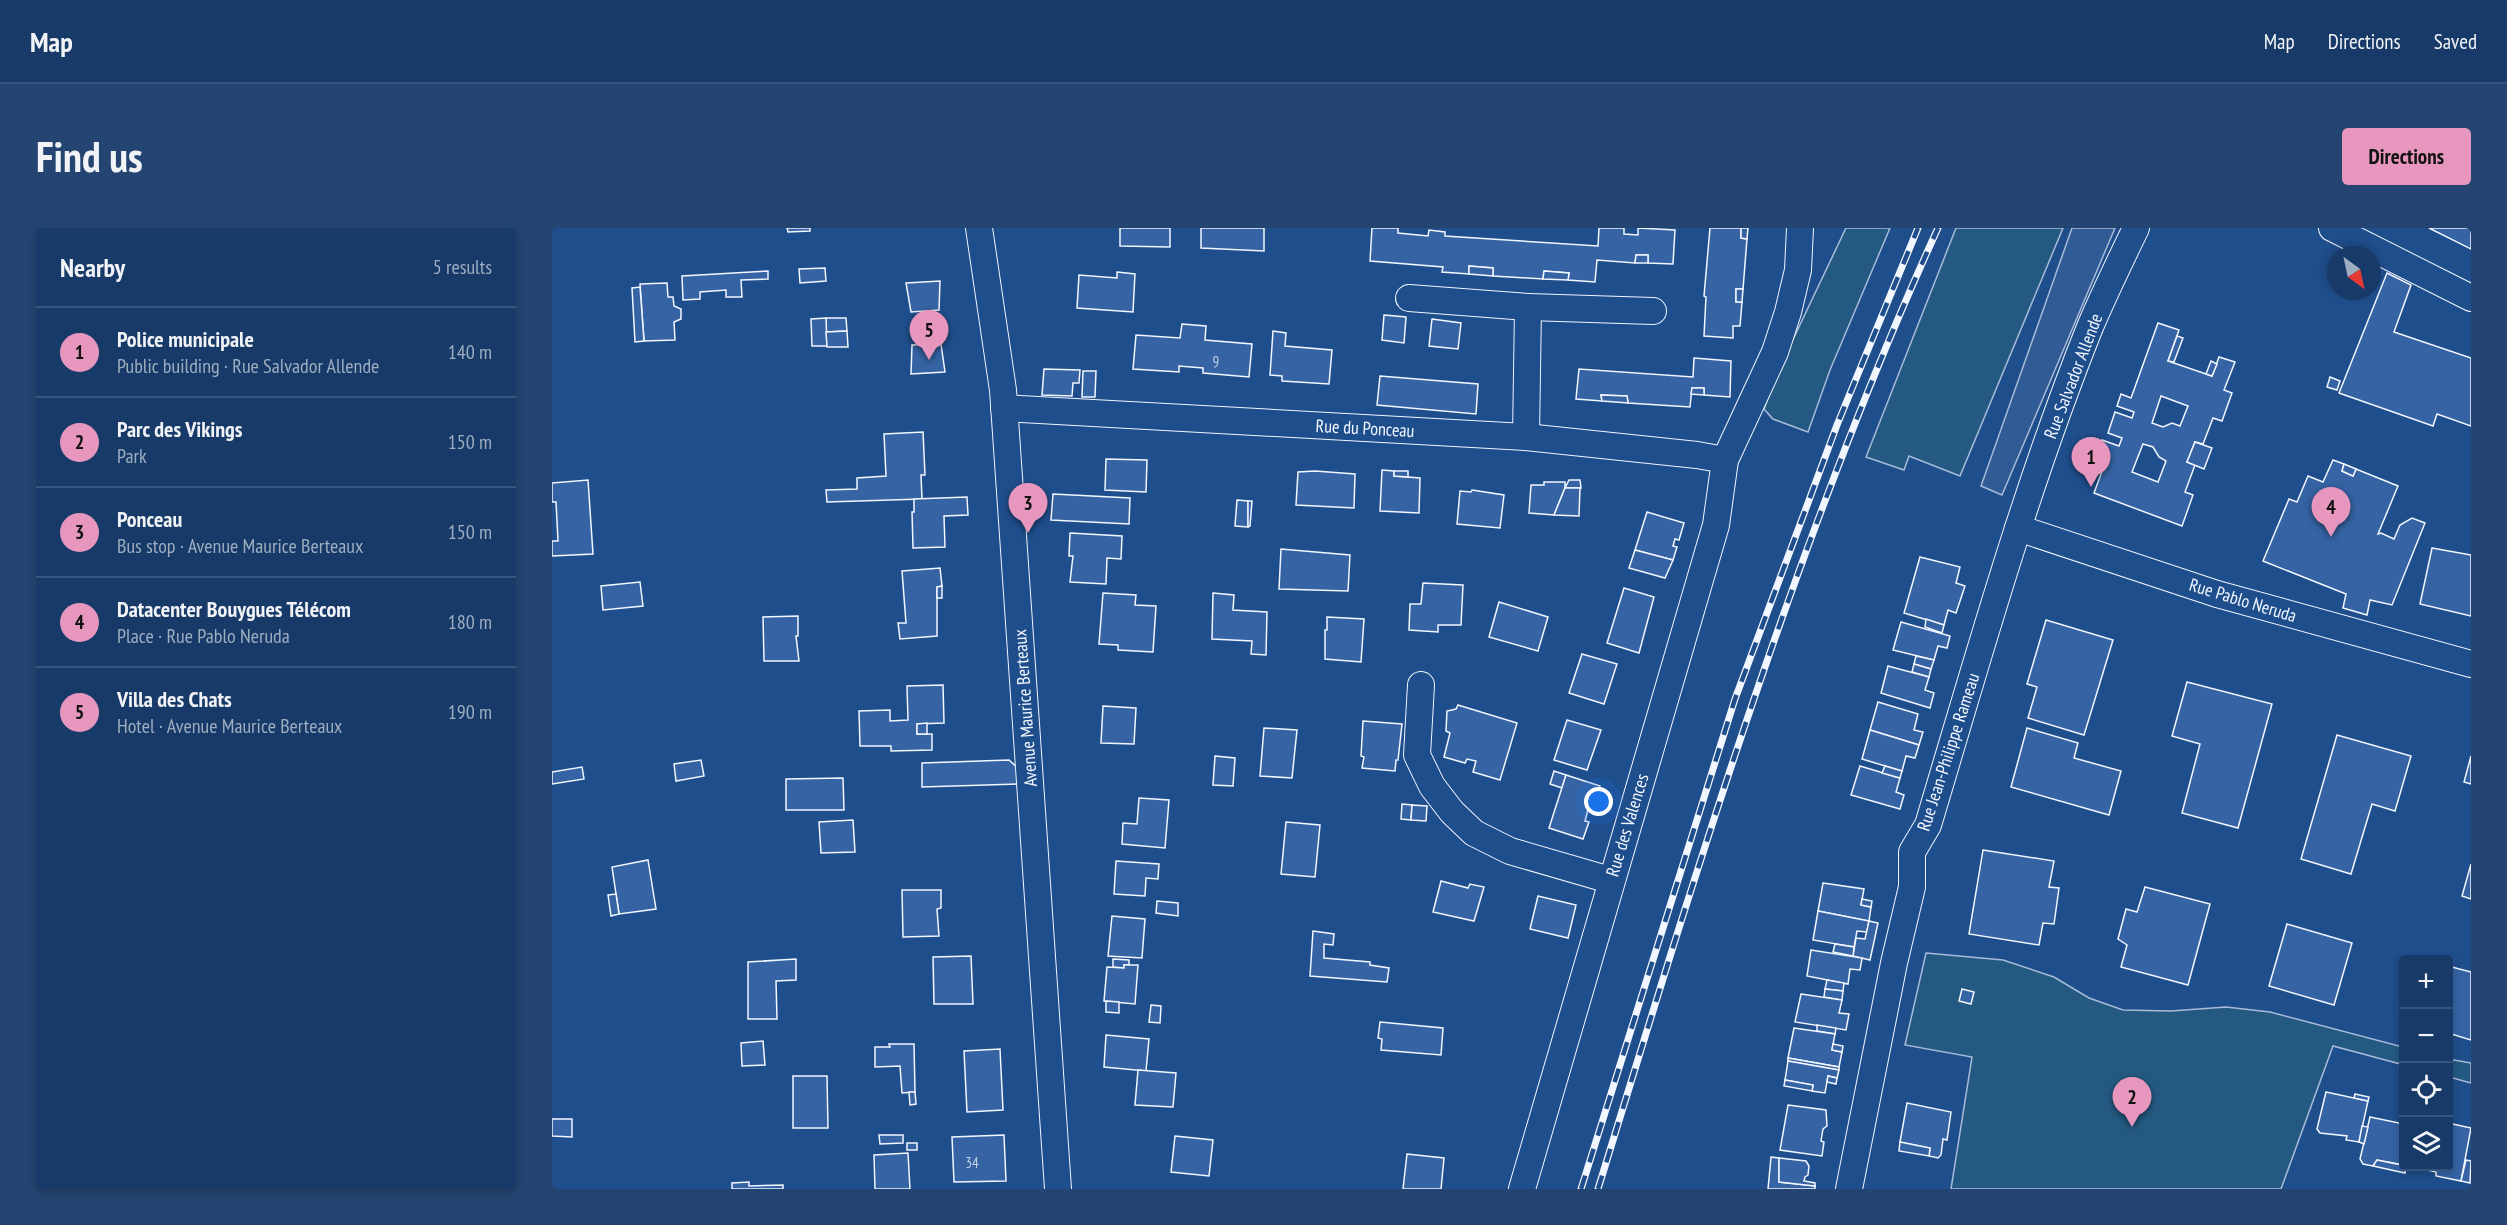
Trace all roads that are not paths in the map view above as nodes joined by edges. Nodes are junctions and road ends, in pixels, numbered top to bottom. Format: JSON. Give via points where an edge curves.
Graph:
{"nodes":[{"id":1,"x":979,"y":228,"type":"edge"},
{"id":2,"x":1800,"y":228,"type":"edge"},
{"id":3,"x":2136,"y":228,"type":"edge"},
{"id":4,"x":2332,"y":228,"type":"edge"},
{"id":5,"x":1409,"y":298,"type":"dead end"},
{"id":6,"x":2471,"y":298,"type":"edge"},
{"id":7,"x":1528,"y":307,"type":"junction"},
{"id":8,"x":1653,"y":311,"type":"dead end"},
{"id":9,"x":1004,"y":408,"type":"junction"},
{"id":10,"x":1526,"y":437,"type":"junction"},
{"id":11,"x":1725,"y":460,"type":"junction"},
{"id":12,"x":2018,"y":528,"type":"junction"},
{"id":13,"x":2471,"y":664,"type":"edge"},
{"id":14,"x":1421,"y":685,"type":"dead end"},
{"id":15,"x":1610,"y":880,"type":"junction"},
{"id":16,"x":1058,"y":1189,"type":"edge"},
{"id":17,"x":1522,"y":1189,"type":"edge"},
{"id":18,"x":1849,"y":1189,"type":"edge"}],
"edges":[{"from":1,"to":9,"type":"street","name":"Avenue Maurice Berteaux"},
{"from":2,"to":11,"type":"street","name":"Rue des Valences","via":[[1798,270],[1775,352]]},
{"from":3,"to":12,"type":"street","name":"Rue Salvador Allende","via":[[2090,326]]},
{"from":4,"to":6,"type":"street"},
{"from":5,"to":7,"type":"street"},
{"from":7,"to":8,"type":"street"},
{"from":7,"to":10,"type":"street"},
{"from":9,"to":10,"type":"street","name":"Rue du Ponceau"},
{"from":9,"to":16,"type":"street","name":"Avenue Maurice Berteaux"},
{"from":10,"to":11,"type":"street","name":"Rue du Ponceau"},
{"from":11,"to":15,"type":"street","name":"Rue des Valences","via":[[1716,525]]},
{"from":12,"to":13,"type":"street","name":"Rue Pablo Neruda","via":[[2217,594]]},
{"from":12,"to":18,"type":"street","name":"Rue Jean-Philippe Rameau","via":[[1928,825],[1912,852],[1912,887]]},
{"from":14,"to":15,"type":"street","via":[[1417,755],[1432,786],[1452,812],[1474,833],[1510,851]]},
{"from":15,"to":17,"type":"street","name":"Rue des Valences"}]}
